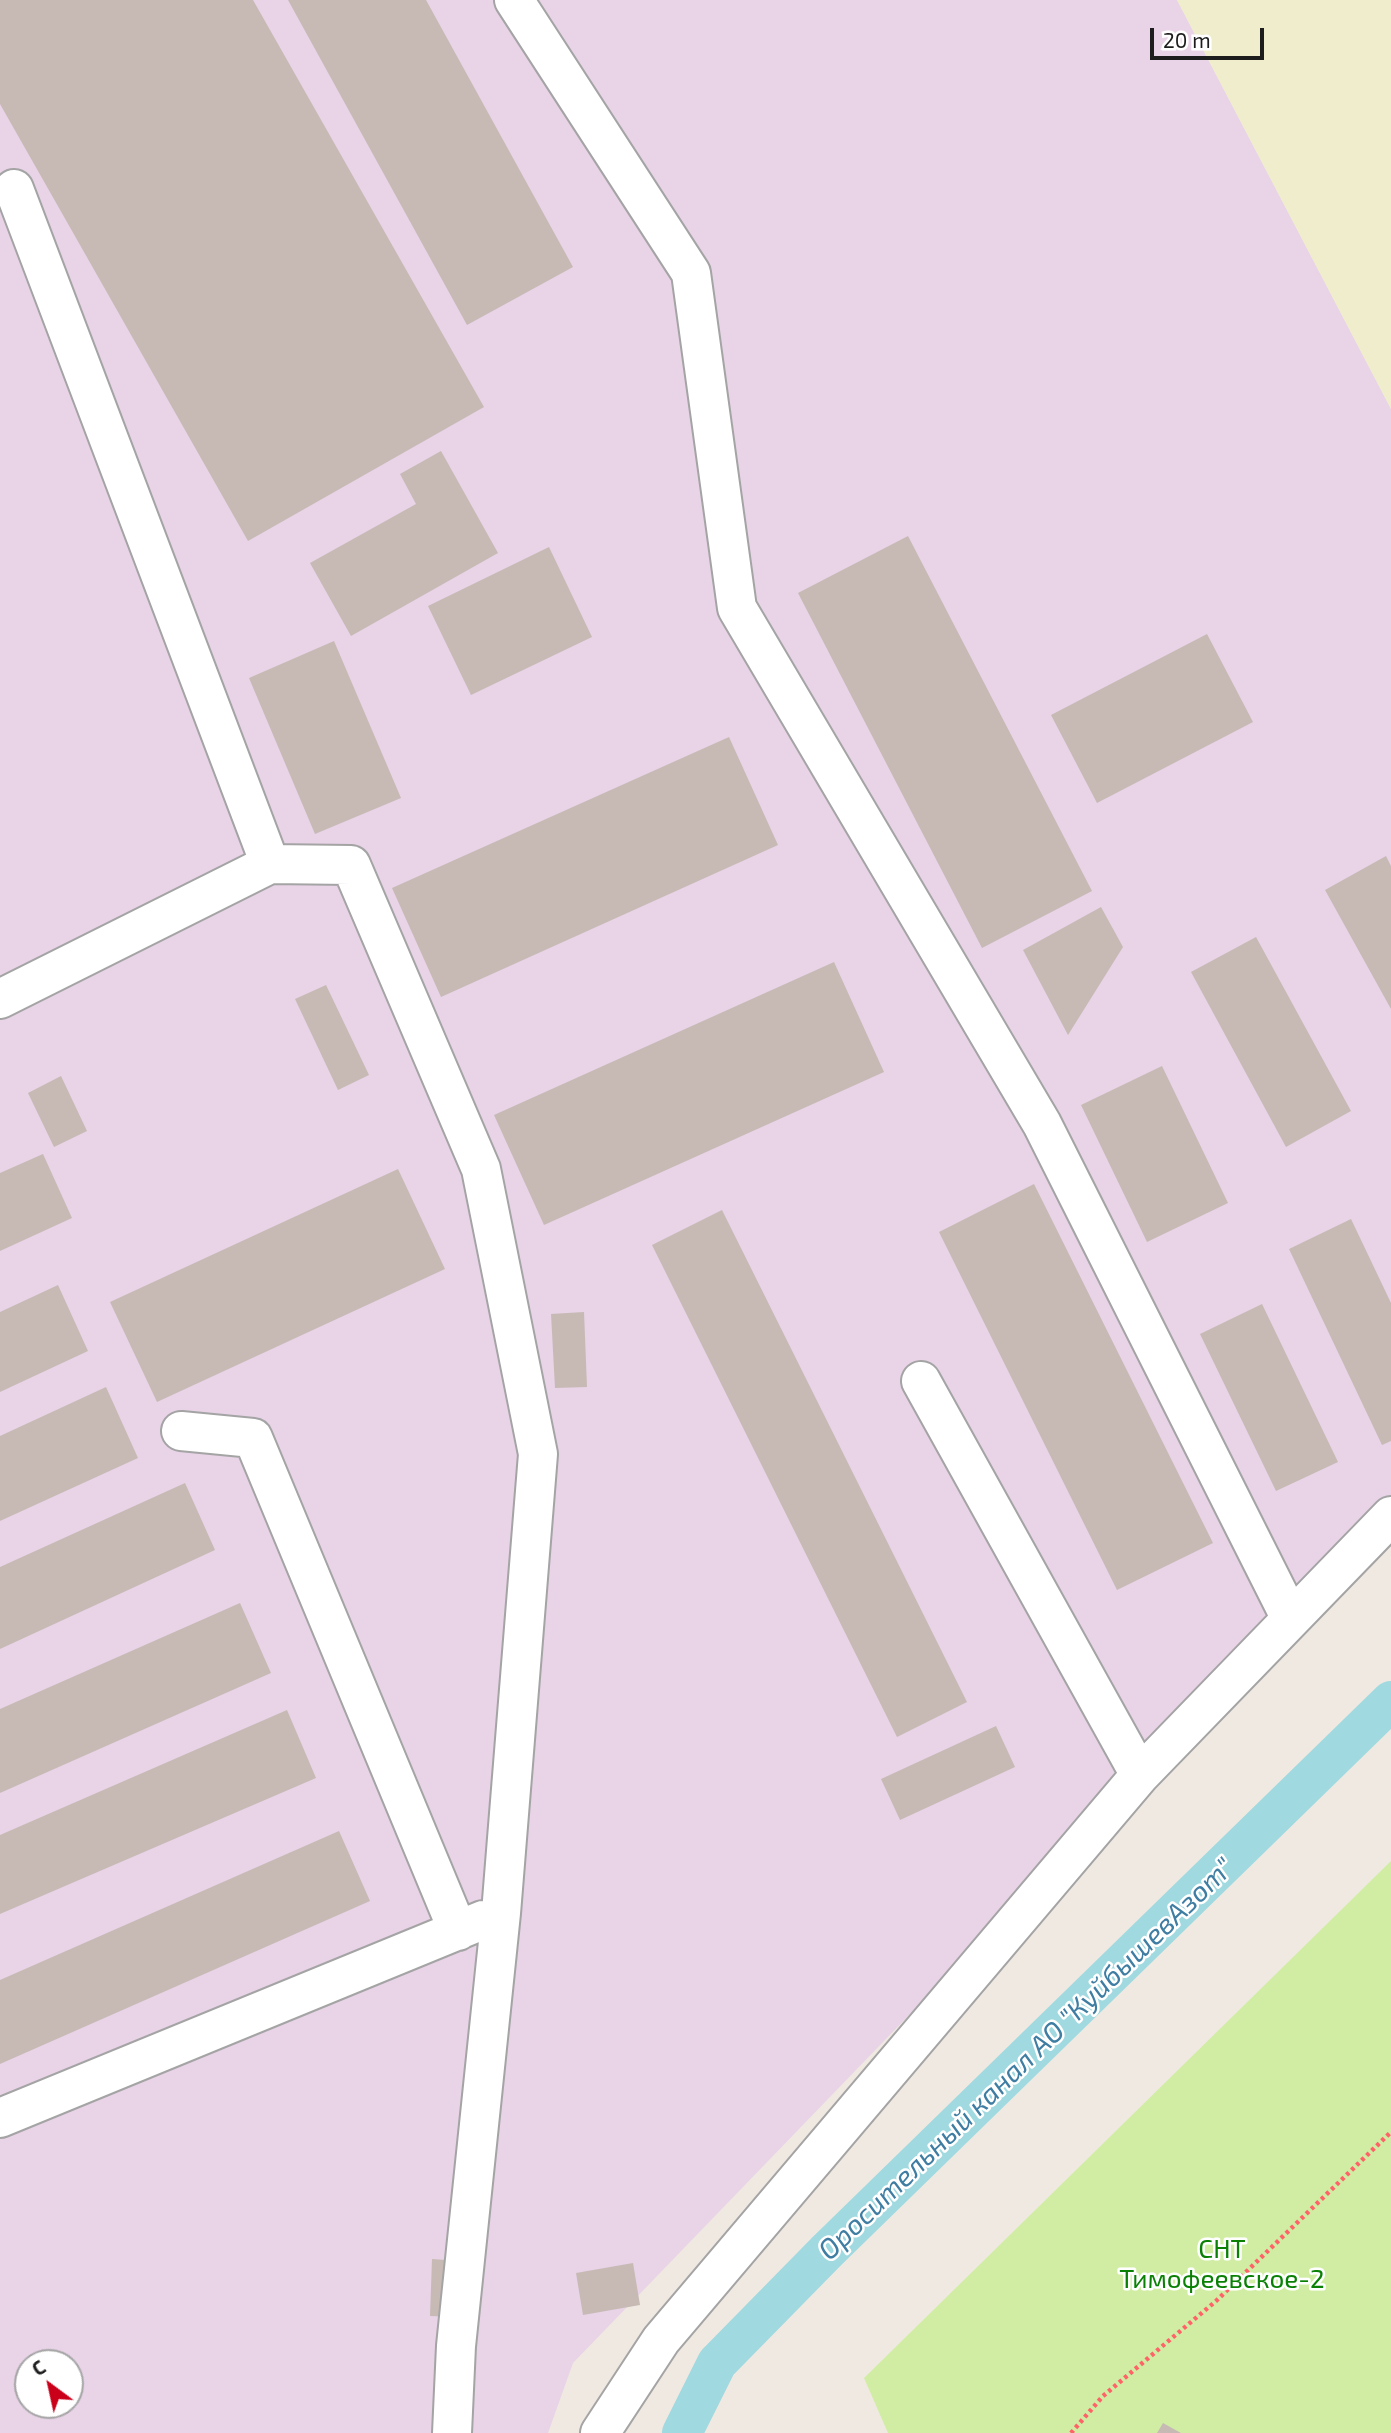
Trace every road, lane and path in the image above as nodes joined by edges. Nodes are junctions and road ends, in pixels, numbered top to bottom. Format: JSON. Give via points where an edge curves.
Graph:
{"nodes":[{"id":1,"x":514,"y":0,"type":"edge"},
{"id":2,"x":14,"y":189,"type":"dead end"},
{"id":3,"x":270,"y":864,"type":"junction"},
{"id":4,"x":0,"y":999,"type":"edge"},
{"id":5,"x":921,"y":1381,"type":"dead end"},
{"id":6,"x":181,"y":1431,"type":"dead end"},
{"id":7,"x":1391,"y":1516,"type":"edge"},
{"id":8,"x":1292,"y":1619,"type":"junction"},
{"id":9,"x":1140,"y":1776,"type":"junction"},
{"id":10,"x":501,"y":1913,"type":"junction"},
{"id":11,"x":458,"y":1931,"type":"junction"},
{"id":12,"x":0,"y":2118,"type":"edge"},
{"id":13,"x":1391,"y":2132,"type":"edge"},
{"id":14,"x":452,"y":2433,"type":"edge"},
{"id":15,"x":600,"y":2433,"type":"edge"},
{"id":16,"x":1070,"y":2433,"type":"edge"}],
"edges":[{"from":1,"to":8,"type":"street","via":[[691,273],[737,608],[1042,1124]]},
{"from":2,"to":3,"type":"street"},
{"from":3,"to":4,"type":"street"},
{"from":3,"to":10,"type":"street","via":[[351,865],[481,1169],[538,1454]]},
{"from":5,"to":9,"type":"street"},
{"from":6,"to":11,"type":"street","via":[[253,1438]]},
{"from":7,"to":8,"type":"street"},
{"from":8,"to":9,"type":"street"},
{"from":9,"to":15,"type":"street","via":[[661,2340]]},
{"from":10,"to":11,"type":"street"},
{"from":10,"to":14,"type":"street","via":[[456,2346]]},
{"from":11,"to":12,"type":"street"},
{"from":13,"to":16,"type":"path","via":[[1216,2301],[1103,2396]]}]}
